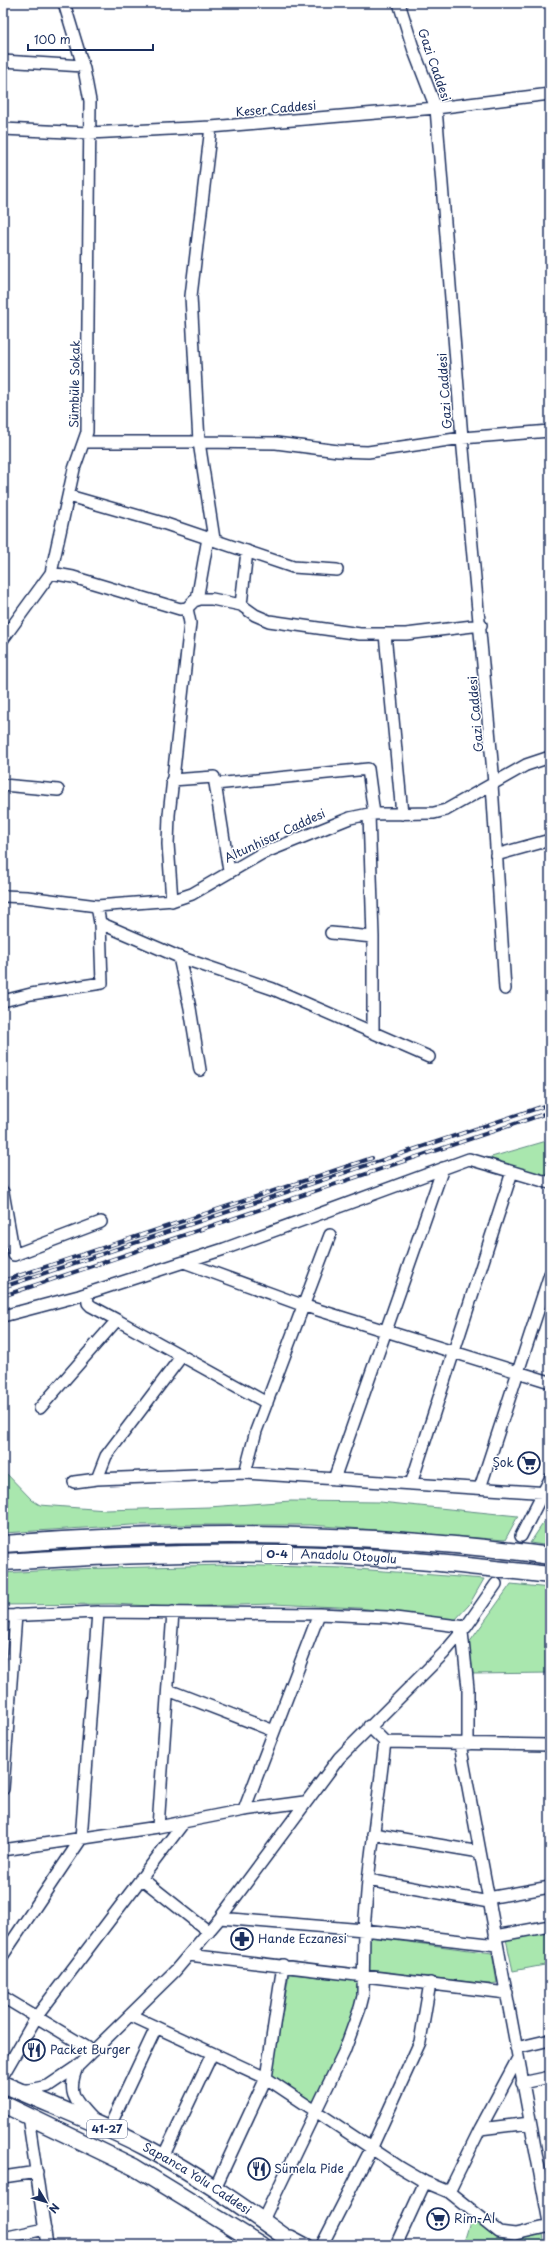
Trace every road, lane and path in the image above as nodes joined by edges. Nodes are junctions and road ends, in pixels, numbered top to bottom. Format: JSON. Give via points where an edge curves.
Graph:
{"nodes":[{"id":1,"x":64,"y":3,"type":"edge"},
{"id":2,"x":399,"y":3,"type":"edge"},
{"id":3,"x":3,"y":61,"type":"edge"},
{"id":4,"x":83,"y":66,"type":"junction"},
{"id":5,"x":550,"y":94,"type":"edge"},
{"id":6,"x":436,"y":108,"type":"junction"},
{"id":7,"x":212,"y":127,"type":"junction"},
{"id":8,"x":3,"y":129,"type":"edge"},
{"id":9,"x":89,"y":133,"type":"junction"},
{"id":10,"x":550,"y":431,"type":"edge"},
{"id":11,"x":462,"y":438,"type":"junction"},
{"id":12,"x":86,"y":442,"type":"junction"},
{"id":13,"x":199,"y":442,"type":"junction"},
{"id":14,"x":69,"y":496,"type":"junction"},
{"id":15,"x":211,"y":539,"type":"junction"},
{"id":16,"x":247,"y":550,"type":"junction"},
{"id":17,"x":337,"y":570,"type":"dead end"},
{"id":18,"x":51,"y":573,"type":"junction"},
{"id":19,"x":197,"y":600,"type":"junction"},
{"id":20,"x":241,"y":605,"type":"junction"},
{"id":21,"x":187,"y":608,"type":"junction"},
{"id":22,"x":481,"y":625,"type":"junction"},
{"id":23,"x":5,"y":633,"type":"edge"},
{"id":24,"x":385,"y":634,"type":"junction"},
{"id":25,"x":550,"y":757,"type":"edge"},
{"id":26,"x":172,"y":780,"type":"junction"},
{"id":27,"x":215,"y":784,"type":"junction"},
{"id":28,"x":493,"y":784,"type":"junction"},
{"id":29,"x":3,"y":785,"type":"edge"},
{"id":30,"x":58,"y":790,"type":"dead end"},
{"id":31,"x":372,"y":814,"type":"junction"},
{"id":32,"x":402,"y":814,"type":"junction"},
{"id":33,"x":550,"y":840,"type":"edge"},
{"id":34,"x":496,"y":855,"type":"junction"},
{"id":35,"x":229,"y":871,"type":"junction"},
{"id":36,"x":3,"y":888,"type":"edge"},
{"id":37,"x":3,"y":896,"type":"edge"},
{"id":38,"x":27,"y":897,"type":"junction"},
{"id":39,"x":172,"y":901,"type":"junction"},
{"id":40,"x":97,"y":906,"type":"junction"},
{"id":41,"x":100,"y":923,"type":"junction"},
{"id":42,"x":331,"y":934,"type":"dead end"},
{"id":43,"x":373,"y":937,"type":"junction"},
{"id":44,"x":179,"y":958,"type":"junction"},
{"id":45,"x":504,"y":989,"type":"dead end"},
{"id":46,"x":3,"y":1001,"type":"edge"},
{"id":47,"x":373,"y":1032,"type":"junction"},
{"id":48,"x":429,"y":1057,"type":"dead end"},
{"id":49,"x":200,"y":1070,"type":"dead end"},
{"id":50,"x":443,"y":1168,"type":"junction"},
{"id":51,"x":512,"y":1172,"type":"junction"},
{"id":52,"x":550,"y":1183,"type":"edge"},
{"id":53,"x":3,"y":1192,"type":"edge"},
{"id":54,"x":101,"y":1222,"type":"dead end"},
{"id":55,"x":330,"y":1235,"type":"dead end"},
{"id":56,"x":184,"y":1262,"type":"junction"},
{"id":57,"x":550,"y":1274,"type":"edge"},
{"id":58,"x":87,"y":1294,"type":"junction"},
{"id":59,"x":302,"y":1305,"type":"junction"},
{"id":60,"x":3,"y":1316,"type":"edge"},
{"id":61,"x":117,"y":1320,"type":"junction"},
{"id":62,"x":386,"y":1331,"type":"junction"},
{"id":63,"x":454,"y":1352,"type":"junction"},
{"id":64,"x":181,"y":1357,"type":"junction"},
{"id":65,"x":518,"y":1372,"type":"junction"},
{"id":66,"x":550,"y":1382,"type":"edge"},
{"id":67,"x":266,"y":1403,"type":"junction"},
{"id":68,"x":40,"y":1408,"type":"dead end"},
{"id":69,"x":245,"y":1473,"type":"junction"},
{"id":70,"x":334,"y":1478,"type":"junction"},
{"id":71,"x":98,"y":1479,"type":"junction"},
{"id":72,"x":550,"y":1479,"type":"edge"},
{"id":73,"x":74,"y":1482,"type":"dead end"},
{"id":74,"x":411,"y":1484,"type":"junction"},
{"id":75,"x":480,"y":1488,"type":"junction"},
{"id":76,"x":547,"y":1493,"type":"edge"},
{"id":77,"x":521,"y":1536,"type":"tunnel mouth"},
{"id":78,"x":3,"y":1544,"type":"edge"},
{"id":79,"x":550,"y":1556,"type":"edge"},
{"id":80,"x":3,"y":1562,"type":"edge"},
{"id":81,"x":550,"y":1575,"type":"edge"},
{"id":82,"x":496,"y":1584,"type":"tunnel mouth"},
{"id":83,"x":98,"y":1612,"type":"junction"},
{"id":84,"x":173,"y":1612,"type":"junction"},
{"id":85,"x":319,"y":1614,"type":"junction"},
{"id":86,"x":16,"y":1615,"type":"junction"},
{"id":87,"x":3,"y":1616,"type":"edge"},
{"id":88,"x":464,"y":1630,"type":"junction"},
{"id":89,"x":168,"y":1690,"type":"junction"},
{"id":90,"x":369,"y":1726,"type":"junction"},
{"id":91,"x":274,"y":1731,"type":"junction"},
{"id":92,"x":385,"y":1742,"type":"junction"},
{"id":93,"x":464,"y":1744,"type":"junction"},
{"id":94,"x":550,"y":1745,"type":"edge"},
{"id":95,"x":3,"y":1789,"type":"edge"},
{"id":96,"x":304,"y":1802,"type":"junction"},
{"id":97,"x":244,"y":1810,"type":"junction"},
{"id":98,"x":184,"y":1822,"type":"junction"},
{"id":99,"x":158,"y":1827,"type":"junction"},
{"id":100,"x":373,"y":1834,"type":"junction"},
{"id":101,"x":81,"y":1839,"type":"junction"},
{"id":102,"x":3,"y":1850,"type":"edge"},
{"id":103,"x":480,"y":1852,"type":"junction"},
{"id":104,"x":141,"y":1878,"type":"junction"},
{"id":105,"x":368,"y":1880,"type":"junction"},
{"id":106,"x":550,"y":1887,"type":"edge"},
{"id":107,"x":489,"y":1900,"type":"junction"},
{"id":108,"x":220,"y":1918,"type":"junction"},
{"id":109,"x":550,"y":1926,"type":"edge"},
{"id":110,"x":364,"y":1930,"type":"junction"},
{"id":111,"x":209,"y":1932,"type":"junction"},
{"id":112,"x":496,"y":1941,"type":"junction"},
{"id":113,"x":3,"y":1955,"type":"edge"},
{"id":114,"x":189,"y":1955,"type":"junction"},
{"id":115,"x":283,"y":1966,"type":"junction"},
{"id":116,"x":363,"y":1976,"type":"junction"},
{"id":117,"x":430,"y":1984,"type":"junction"},
{"id":118,"x":507,"y":1993,"type":"junction"},
{"id":119,"x":3,"y":1997,"type":"edge"},
{"id":120,"x":130,"y":2015,"type":"junction"},
{"id":121,"x":37,"y":2016,"type":"junction"},
{"id":122,"x":156,"y":2028,"type":"junction"},
{"id":123,"x":550,"y":2040,"type":"edge"},
{"id":124,"x":93,"y":2051,"type":"junction"},
{"id":125,"x":517,"y":2053,"type":"junction"},
{"id":126,"x":212,"y":2054,"type":"junction"},
{"id":127,"x":78,"y":2065,"type":"junction"},
{"id":128,"x":3,"y":2075,"type":"edge"},
{"id":129,"x":550,"y":2077,"type":"edge"},
{"id":130,"x":266,"y":2078,"type":"junction"},
{"id":131,"x":522,"y":2083,"type":"junction"},
{"id":132,"x":9,"y":2087,"type":"edge"},
{"id":133,"x":3,"y":2104,"type":"edge"},
{"id":134,"x":315,"y":2111,"type":"junction"},
{"id":135,"x":28,"y":2116,"type":"junction"},
{"id":136,"x":530,"y":2123,"type":"junction"},
{"id":137,"x":103,"y":2127,"type":"junction"},
{"id":138,"x":480,"y":2129,"type":"junction"},
{"id":139,"x":371,"y":2149,"type":"junction"},
{"id":140,"x":163,"y":2157,"type":"junction"},
{"id":141,"x":37,"y":2172,"type":"junction"},
{"id":142,"x":3,"y":2177,"type":"edge"},
{"id":143,"x":425,"y":2182,"type":"junction"},
{"id":144,"x":211,"y":2185,"type":"junction"},
{"id":145,"x":449,"y":2192,"type":"junction"},
{"id":146,"x":244,"y":2208,"type":"junction"},
{"id":147,"x":263,"y":2220,"type":"junction"},
{"id":148,"x":550,"y":2227,"type":"edge"},
{"id":149,"x":45,"y":2230,"type":"junction"},
{"id":150,"x":3,"y":2238,"type":"edge"},
{"id":151,"x":47,"y":2245,"type":"edge"},
{"id":152,"x":261,"y":2245,"type":"edge"},
{"id":153,"x":296,"y":2245,"type":"edge"},
{"id":154,"x":308,"y":2245,"type":"edge"},
{"id":155,"x":322,"y":2245,"type":"edge"},
{"id":156,"x":396,"y":2245,"type":"edge"}],
"edges":[{"from":1,"to":4,"type":"street","name":"Sümbüle Sokak"},
{"from":2,"to":6,"type":"street","name":"Gazi Caddesi"},
{"from":3,"to":4,"type":"street"},
{"from":4,"to":9,"type":"street","name":"Sümbüle Sokak","via":[[90,101]]},
{"from":5,"to":6,"type":"street","name":"Keser Caddesi"},
{"from":6,"to":7,"type":"street","name":"Keser Caddesi"},
{"from":6,"to":11,"type":"street","name":"Gazi Caddesi"},
{"from":7,"to":9,"type":"street","name":"Keser Caddesi"},
{"from":7,"to":13,"type":"street","via":[[191,296]]},
{"from":8,"to":9,"type":"street","name":"Keser Caddesi"},
{"from":9,"to":12,"type":"street","name":"Sümbüle Sokak","via":[[89,394]]},
{"from":10,"to":11,"type":"street"},
{"from":11,"to":13,"type":"street","via":[[368,452],[276,443]]},
{"from":11,"to":22,"type":"street","name":"Gazi Caddesi"},
{"from":12,"to":13,"type":"street"},
{"from":12,"to":14,"type":"street","name":"Sümbüle Sokak","via":[[77,459]]},
{"from":13,"to":15,"type":"street"},
{"from":14,"to":15,"type":"street"},
{"from":14,"to":18,"type":"street","name":"Sümbüle Sokak"},
{"from":15,"to":16,"type":"street"},
{"from":15,"to":19,"type":"street"},
{"from":16,"to":17,"type":"street","via":[[293,567]]},
{"from":16,"to":20,"type":"street"},
{"from":18,"to":21,"type":"street","via":[[73,576],[180,609]]},
{"from":18,"to":23,"type":"street","name":"Sümbüle Sokak"},
{"from":19,"to":20,"type":"street","via":[[206,599]]},
{"from":19,"to":21,"type":"street"},
{"from":20,"to":24,"type":"street","via":[[255,616],[277,622],[360,634]]},
{"from":21,"to":26,"type":"street","via":[[190,623]]},
{"from":22,"to":24,"type":"street"},
{"from":22,"to":28,"type":"street","name":"Gazi Caddesi"},
{"from":24,"to":32,"type":"street"},
{"from":25,"to":28,"type":"street","name":"Altunhisar Caddesi","via":[[526,765]]},
{"from":26,"to":27,"type":"street","via":[[214,777]]},
{"from":26,"to":39,"type":"street","via":[[168,844]]},
{"from":27,"to":31,"type":"street","via":[[368,769]]},
{"from":27,"to":35,"type":"street"},
{"from":28,"to":32,"type":"street","name":"Altunhisar Caddesi","via":[[446,810]]},
{"from":28,"to":34,"type":"street","name":"Gazi Caddesi"},
{"from":29,"to":30,"type":"street"},
{"from":31,"to":32,"type":"street","name":"Altunhisar Caddesi"},
{"from":31,"to":35,"type":"street","name":"Altunhisar Caddesi","via":[[350,818],[308,833]]},
{"from":31,"to":43,"type":"street"},
{"from":33,"to":34,"type":"street"},
{"from":34,"to":45,"type":"street","name":"Gazi Caddesi"},
{"from":35,"to":39,"type":"street","name":"Altunhisar Caddesi","via":[[192,894]]},
{"from":36,"to":38,"type":"street"},
{"from":37,"to":38,"type":"street","name":"Altunhisar Caddesi"},
{"from":38,"to":40,"type":"street","name":"Altunhisar Caddesi"},
{"from":39,"to":40,"type":"street","name":"Altunhisar Caddesi"},
{"from":40,"to":41,"type":"street"},
{"from":41,"to":44,"type":"street"},
{"from":41,"to":46,"type":"street","via":[[102,983]]},
{"from":42,"to":43,"type":"street"},
{"from":43,"to":47,"type":"street"},
{"from":44,"to":47,"type":"street","via":[[273,989]]},
{"from":44,"to":49,"type":"street"},
{"from":47,"to":48,"type":"street"},
{"from":50,"to":51,"type":"street","via":[[469,1160]]},
{"from":50,"to":56,"type":"street"},
{"from":50,"to":62,"type":"street"},
{"from":51,"to":52,"type":"street"},
{"from":51,"to":63,"type":"street"},
{"from":53,"to":54,"type":"street","via":[[14,1255]]},
{"from":55,"to":59,"type":"street"},
{"from":56,"to":58,"type":"street"},
{"from":56,"to":59,"type":"street"},
{"from":57,"to":65,"type":"street"},
{"from":58,"to":60,"type":"street"},
{"from":58,"to":61,"type":"street","via":[[88,1303]]},
{"from":59,"to":62,"type":"street"},
{"from":59,"to":67,"type":"street"},
{"from":61,"to":64,"type":"street"},
{"from":61,"to":68,"type":"street"},
{"from":62,"to":63,"type":"street"},
{"from":62,"to":70,"type":"street"},
{"from":63,"to":65,"type":"street"},
{"from":63,"to":74,"type":"street"},
{"from":64,"to":67,"type":"street"},
{"from":64,"to":71,"type":"street","via":[[106,1456]]},
{"from":65,"to":66,"type":"street"},
{"from":65,"to":75,"type":"street"},
{"from":67,"to":69,"type":"street"},
{"from":69,"to":70,"type":"street"},
{"from":69,"to":71,"type":"street"},
{"from":70,"to":74,"type":"street"},
{"from":71,"to":73,"type":"street"},
{"from":72,"to":76,"type":"street"},
{"from":74,"to":75,"type":"street"},
{"from":75,"to":76,"type":"street"},
{"from":76,"to":77,"type":"street"},
{"from":78,"to":79,"type":"highway","name":"Anadolu Otoyolu","number":"O-4","via":[[161,1535],[289,1536],[419,1543]]},
{"from":80,"to":81,"type":"highway","name":"Anadolu Otoyolu","number":"O-4","via":[[147,1554],[284,1554],[415,1560]]},
{"from":82,"to":88,"type":"street"},
{"from":83,"to":84,"type":"street"},
{"from":83,"to":86,"type":"street"},
{"from":83,"to":101,"type":"street"},
{"from":84,"to":85,"type":"street"},
{"from":84,"to":89,"type":"street"},
{"from":85,"to":88,"type":"street","via":[[386,1617]]},
{"from":85,"to":91,"type":"street"},
{"from":86,"to":87,"type":"street"},
{"from":86,"to":95,"type":"street"},
{"from":88,"to":90,"type":"street"},
{"from":88,"to":93,"type":"street","via":[[468,1688]]},
{"from":89,"to":91,"type":"street"},
{"from":89,"to":99,"type":"street"},
{"from":90,"to":92,"type":"street"},
{"from":90,"to":96,"type":"street"},
{"from":91,"to":97,"type":"street"},
{"from":92,"to":93,"type":"street"},
{"from":92,"to":100,"type":"street"},
{"from":93,"to":94,"type":"street"},
{"from":93,"to":103,"type":"street"},
{"from":96,"to":97,"type":"street"},
{"from":96,"to":108,"type":"street"},
{"from":97,"to":98,"type":"street"},
{"from":98,"to":99,"type":"street"},
{"from":98,"to":104,"type":"street"},
{"from":99,"to":101,"type":"street"},
{"from":100,"to":103,"type":"street"},
{"from":100,"to":105,"type":"street"},
{"from":101,"to":102,"type":"street"},
{"from":101,"to":113,"type":"street"},
{"from":103,"to":107,"type":"street"},
{"from":104,"to":111,"type":"street"},
{"from":104,"to":121,"type":"street"},
{"from":105,"to":107,"type":"street"},
{"from":105,"to":110,"type":"street"},
{"from":106,"to":107,"type":"street"},
{"from":107,"to":112,"type":"street"},
{"from":108,"to":110,"type":"street"},
{"from":108,"to":111,"type":"street"},
{"from":109,"to":112,"type":"street"},
{"from":110,"to":112,"type":"street"},
{"from":110,"to":116,"type":"street"},
{"from":111,"to":114,"type":"street"},
{"from":112,"to":118,"type":"street"},
{"from":114,"to":115,"type":"street"},
{"from":114,"to":120,"type":"street"},
{"from":115,"to":116,"type":"street"},
{"from":115,"to":130,"type":"street"},
{"from":116,"to":117,"type":"street"},
{"from":116,"to":134,"type":"street","via":[[363,1996],[357,2020]]},
{"from":117,"to":118,"type":"street"},
{"from":117,"to":139,"type":"street","via":[[420,2042]]},
{"from":118,"to":125,"type":"street"},
{"from":119,"to":121,"type":"street"},
{"from":120,"to":122,"type":"street"},
{"from":120,"to":124,"type":"street"},
{"from":121,"to":124,"type":"street"},
{"from":121,"to":128,"type":"street"},
{"from":122,"to":126,"type":"street"},
{"from":122,"to":137,"type":"street"},
{"from":123,"to":125,"type":"street"},
{"from":124,"to":127,"type":"street"},
{"from":125,"to":131,"type":"street"},
{"from":125,"to":138,"type":"street"},
{"from":126,"to":130,"type":"street"},
{"from":126,"to":140,"type":"street"},
{"from":127,"to":132,"type":"street","via":[[48,2086],[29,2090]]},
{"from":127,"to":137,"type":"street","via":[[71,2086],[73,2095],[77,2104]]},
{"from":129,"to":131,"type":"street"},
{"from":130,"to":134,"type":"street"},
{"from":130,"to":144,"type":"street"},
{"from":131,"to":136,"type":"street"},
{"from":132,"to":137,"type":"highway","name":"Sapanca Yolu Caddesi","number":"41-27"},
{"from":133,"to":135,"type":"highway","name":"Sapanca Yolu Caddesi"},
{"from":134,"to":139,"type":"street"},
{"from":134,"to":147,"type":"street"},
{"from":135,"to":141,"type":"street"},
{"from":135,"to":152,"type":"highway","name":"Sapanca Yolu Caddesi","via":[[134,2167]]},
{"from":136,"to":138,"type":"street"},
{"from":136,"to":148,"type":"street"},
{"from":137,"to":140,"type":"highway","name":"Sapanca Yolu Caddesi","number":"41-27"},
{"from":138,"to":145,"type":"street"},
{"from":139,"to":143,"type":"street"},
{"from":139,"to":155,"type":"street"},
{"from":140,"to":144,"type":"highway","name":"Sapanca Yolu Caddesi","number":"41-27"},
{"from":141,"to":142,"type":"street"},
{"from":141,"to":149,"type":"street"},
{"from":143,"to":145,"type":"street"},
{"from":143,"to":156,"type":"street"},
{"from":144,"to":146,"type":"highway","name":"Sapanca Yolu Caddesi"},
{"from":145,"to":148,"type":"street","via":[[499,2232],[515,2234]]},
{"from":146,"to":147,"type":"street"},
{"from":146,"to":153,"type":"highway","name":"Sapanca Yolu Caddesi"},
{"from":147,"to":154,"type":"street"},
{"from":149,"to":150,"type":"street"},
{"from":149,"to":151,"type":"street"}]}
